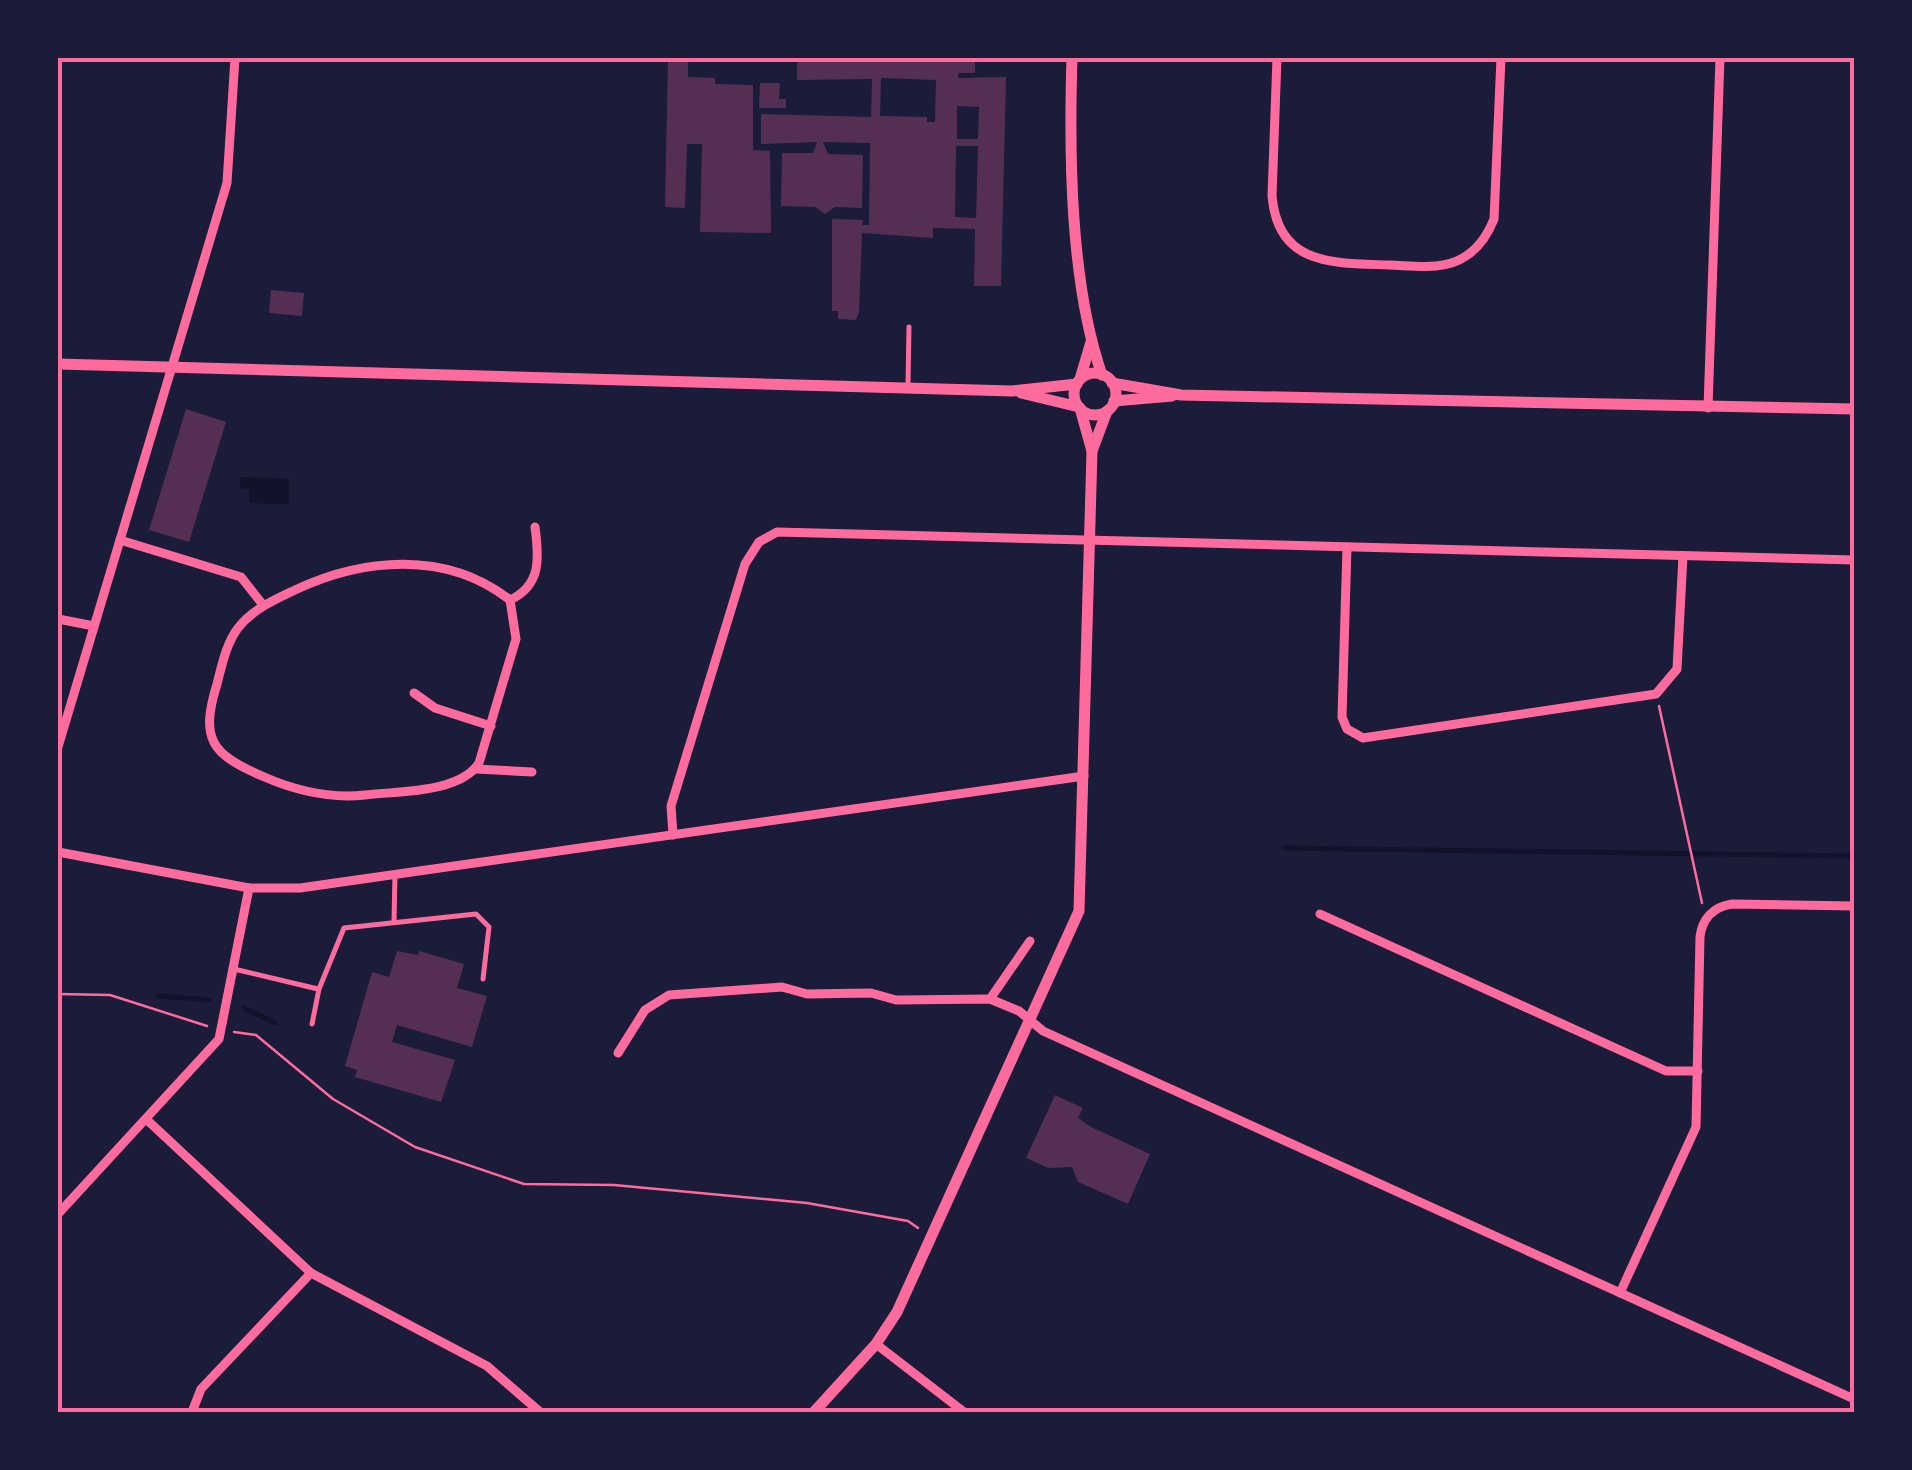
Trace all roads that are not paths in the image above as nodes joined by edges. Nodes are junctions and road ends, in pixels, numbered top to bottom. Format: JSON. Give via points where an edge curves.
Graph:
{"nodes":[{"id":1,"x":235,"y":58,"type":"edge"},
{"id":2,"x":1072,"y":58,"type":"edge"},
{"id":3,"x":1278,"y":58,"type":"edge"},
{"id":4,"x":1501,"y":58,"type":"edge"},
{"id":5,"x":1720,"y":58,"type":"edge"},
{"id":6,"x":909,"y":328,"type":"dead end"},
{"id":7,"x":1091,"y":342,"type":"junction"},
{"id":8,"x":58,"y":364,"type":"edge"},
{"id":9,"x":174,"y":367,"type":"junction"},
{"id":10,"x":1107,"y":379,"type":"junction"},
{"id":11,"x":1079,"y":382,"type":"junction"},
{"id":12,"x":908,"y":388,"type":"junction"},
{"id":13,"x":1012,"y":390,"type":"junction"},
{"id":14,"x":1181,"y":395,"type":"junction"},
{"id":15,"x":1111,"y":406,"type":"junction"},
{"id":16,"x":1080,"y":407,"type":"junction"},
{"id":17,"x":1708,"y":408,"type":"junction"},
{"id":18,"x":1854,"y":409,"type":"edge"},
{"id":19,"x":1092,"y":451,"type":"junction"},
{"id":20,"x":536,"y":527,"type":"dead end"},
{"id":21,"x":120,"y":540,"type":"junction"},
{"id":22,"x":1090,"y":540,"type":"junction"},
{"id":23,"x":1347,"y":547,"type":"junction"},
{"id":24,"x":1682,"y":556,"type":"junction"},
{"id":25,"x":1854,"y":560,"type":"edge"},
{"id":26,"x":510,"y":600,"type":"junction"},
{"id":27,"x":263,"y":605,"type":"junction"},
{"id":28,"x":58,"y":619,"type":"edge"},
{"id":29,"x":94,"y":626,"type":"junction"},
{"id":30,"x":414,"y":693,"type":"dead end"},
{"id":31,"x":491,"y":726,"type":"junction"},
{"id":32,"x":58,"y":747,"type":"edge"},
{"id":33,"x":476,"y":768,"type":"junction"},
{"id":34,"x":532,"y":772,"type":"dead end"},
{"id":35,"x":1084,"y":776,"type":"junction"},
{"id":36,"x":673,"y":834,"type":"junction"},
{"id":37,"x":58,"y":852,"type":"edge"},
{"id":38,"x":395,"y":874,"type":"junction"},
{"id":39,"x":249,"y":888,"type":"junction"},
{"id":40,"x":1854,"y":906,"type":"edge"},
{"id":41,"x":1320,"y":914,"type":"dead end"},
{"id":42,"x":394,"y":922,"type":"junction"},
{"id":43,"x":1030,"y":941,"type":"dead end"},
{"id":44,"x":234,"y":969,"type":"junction"},
{"id":45,"x":483,"y":979,"type":"dead end"},
{"id":46,"x":320,"y":989,"type":"junction"},
{"id":47,"x":990,"y":999,"type":"junction"},
{"id":48,"x":1032,"y":1022,"type":"junction"},
{"id":49,"x":312,"y":1024,"type":"dead end"},
{"id":50,"x":618,"y":1053,"type":"dead end"},
{"id":51,"x":1698,"y":1071,"type":"junction"},
{"id":52,"x":146,"y":1120,"type":"junction"},
{"id":53,"x":58,"y":1214,"type":"edge"},
{"id":54,"x":311,"y":1273,"type":"junction"},
{"id":55,"x":1620,"y":1293,"type":"junction"},
{"id":56,"x":876,"y":1344,"type":"junction"},
{"id":57,"x":1854,"y":1399,"type":"edge"},
{"id":58,"x":192,"y":1412,"type":"edge"},
{"id":59,"x":540,"y":1412,"type":"edge"},
{"id":60,"x":814,"y":1412,"type":"edge"},
{"id":61,"x":964,"y":1412,"type":"edge"}],
"edges":[{"from":1,"to":9,"type":"street","via":[[227,183]]},
{"from":2,"to":7,"type":"street","via":[[1069,140]]},
{"from":3,"to":4,"type":"street","via":[[1272,196],[1287,238],[1331,263],[1434,267],[1466,256],[1494,219]]},
{"from":5,"to":17,"type":"street"},
{"from":6,"to":12,"type":"lane"},
{"from":7,"to":10,"type":"street"},
{"from":7,"to":11,"type":"street"},
{"from":8,"to":9,"type":"street"},
{"from":9,"to":12,"type":"street"},
{"from":9,"to":21,"type":"street"},
{"from":10,"to":11,"type":"street"},
{"from":10,"to":14,"type":"street"},
{"from":10,"to":15,"type":"street"},
{"from":11,"to":13,"type":"street"},
{"from":11,"to":16,"type":"street","via":[[1074,399]]},
{"from":12,"to":13,"type":"street"},
{"from":13,"to":16,"type":"street"},
{"from":14,"to":15,"type":"street"},
{"from":14,"to":17,"type":"street"},
{"from":15,"to":16,"type":"street","via":[[1090,414]]},
{"from":15,"to":19,"type":"street"},
{"from":16,"to":19,"type":"street"},
{"from":17,"to":18,"type":"street"},
{"from":19,"to":22,"type":"street"},
{"from":20,"to":26,"type":"street","via":[[536,572]]},
{"from":21,"to":27,"type":"street","via":[[241,577]]},
{"from":21,"to":29,"type":"street"},
{"from":22,"to":23,"type":"street"},
{"from":22,"to":35,"type":"street"},
{"from":22,"to":36,"type":"street","via":[[787,531],[759,542],[745,564],[671,806]]},
{"from":23,"to":24,"type":"street"},
{"from":23,"to":24,"type":"street","via":[[1342,716],[1357,737],[1656,694],[1676,669]]},
{"from":24,"to":25,"type":"street"},
{"from":26,"to":27,"type":"street","via":[[452,572],[376,563],[321,578]]},
{"from":26,"to":31,"type":"street","via":[[516,639]]},
{"from":27,"to":33,"type":"street","via":[[232,636],[211,704],[209,731],[225,758],[276,782],[342,797],[460,780]]},
{"from":28,"to":29,"type":"street"},
{"from":29,"to":32,"type":"street"},
{"from":30,"to":31,"type":"street","via":[[434,708]]},
{"from":31,"to":33,"type":"street"},
{"from":33,"to":34,"type":"street"},
{"from":35,"to":36,"type":"street"},
{"from":35,"to":48,"type":"street","via":[[1079,911]]},
{"from":36,"to":38,"type":"street"},
{"from":37,"to":39,"type":"street"},
{"from":38,"to":39,"type":"street"},
{"from":38,"to":42,"type":"lane"},
{"from":39,"to":44,"type":"street"},
{"from":40,"to":51,"type":"street","via":[[1732,904],[1706,919]]},
{"from":41,"to":51,"type":"street","via":[[1666,1071]]},
{"from":42,"to":45,"type":"lane","via":[[476,914],[484,919],[489,927]]},
{"from":42,"to":46,"type":"lane","via":[[344,928]]},
{"from":43,"to":47,"type":"street"},
{"from":44,"to":46,"type":"lane"},
{"from":44,"to":52,"type":"street","via":[[222,1031]]},
{"from":46,"to":49,"type":"lane"},
{"from":47,"to":48,"type":"street"},
{"from":47,"to":50,"type":"street","via":[[896,1000],[782,987],[679,992],[645,1010]]},
{"from":48,"to":55,"type":"street"},
{"from":48,"to":56,"type":"street"},
{"from":51,"to":55,"type":"street","via":[[1694,1134]]},
{"from":52,"to":53,"type":"street"},
{"from":52,"to":54,"type":"street"},
{"from":54,"to":58,"type":"street","via":[[196,1395]]},
{"from":54,"to":59,"type":"street","via":[[471,1356]]},
{"from":55,"to":57,"type":"street"},
{"from":56,"to":60,"type":"street"},
{"from":56,"to":61,"type":"street"}]}
